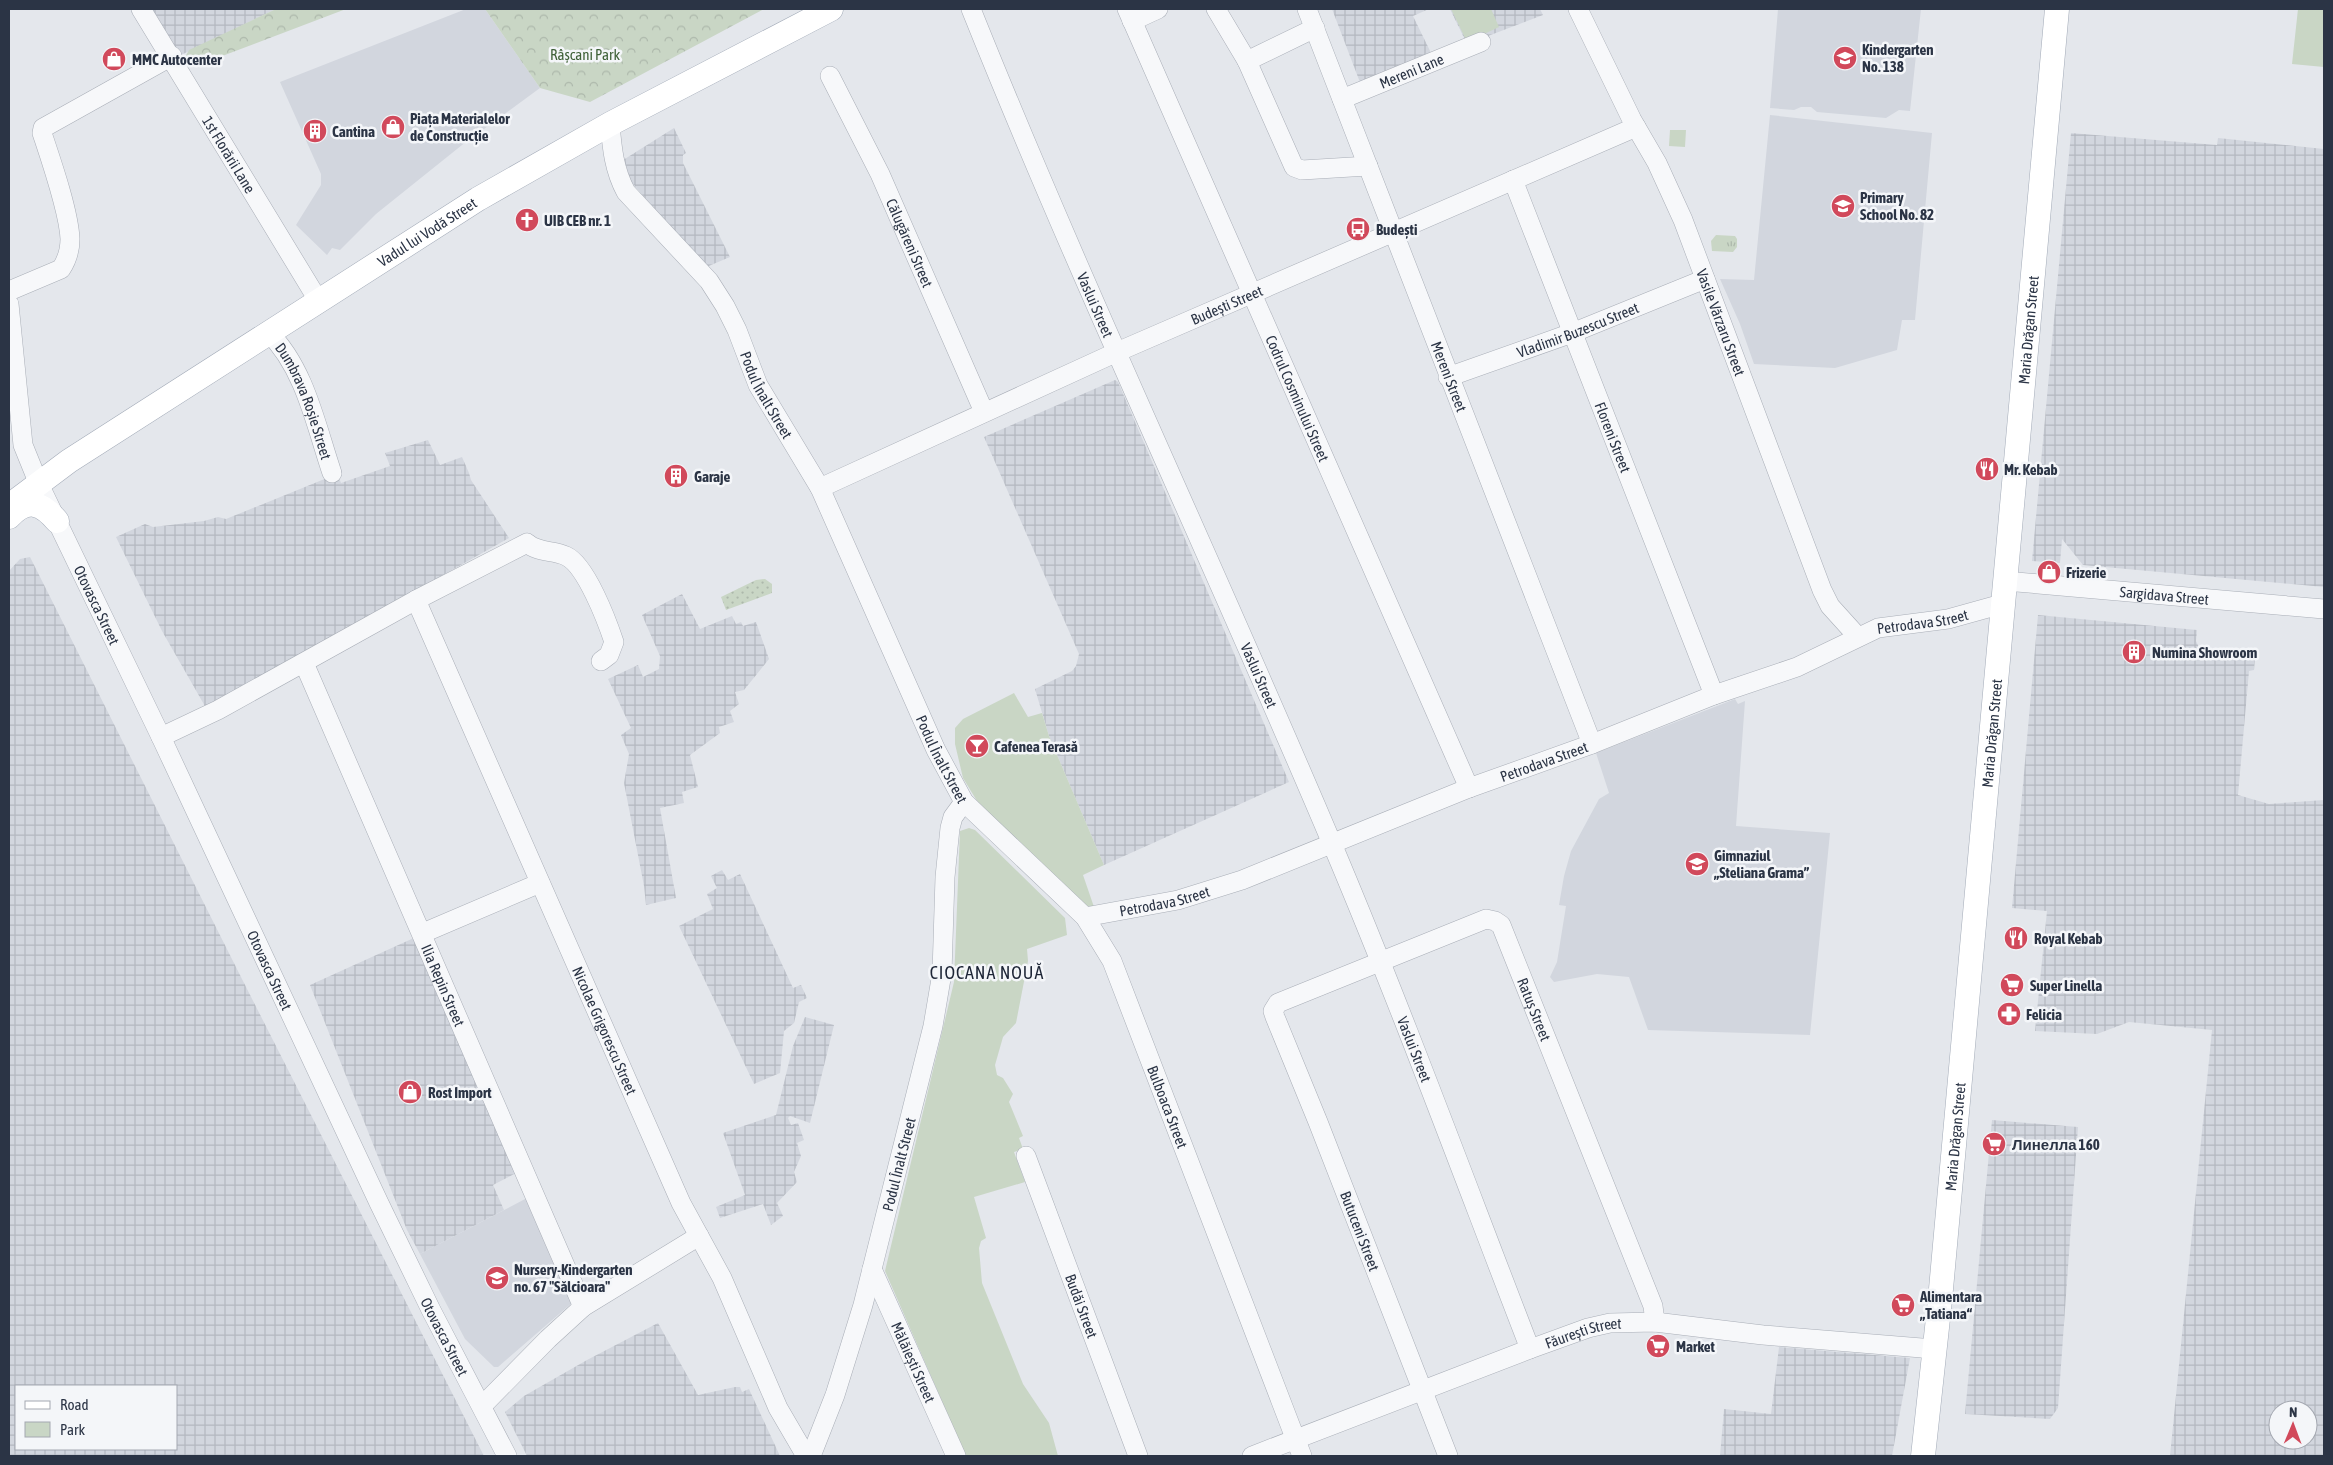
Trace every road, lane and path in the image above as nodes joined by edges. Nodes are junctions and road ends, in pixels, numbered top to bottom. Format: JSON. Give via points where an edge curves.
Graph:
{"nodes":[{"id":1,"x":141,"y":9,"type":"edge"},
{"id":2,"x":830,"y":9,"type":"edge"},
{"id":3,"x":971,"y":9,"type":"edge"},
{"id":4,"x":1158,"y":9,"type":"edge"},
{"id":5,"x":1216,"y":9,"type":"edge"},
{"id":6,"x":1307,"y":9,"type":"edge"},
{"id":7,"x":1578,"y":9,"type":"edge"},
{"id":8,"x":2058,"y":9,"type":"edge"},
{"id":9,"x":1129,"y":15,"type":"edge"},
{"id":10,"x":1315,"y":28,"type":"junction"},
{"id":11,"x":1481,"y":42,"type":"dead end"},
{"id":12,"x":172,"y":56,"type":"junction"},
{"id":13,"x":1247,"y":61,"type":"junction"},
{"id":14,"x":830,"y":76,"type":"dead end"},
{"id":15,"x":1342,"y":99,"type":"junction"},
{"id":16,"x":610,"y":124,"type":"junction"},
{"id":17,"x":1636,"y":127,"type":"junction"},
{"id":18,"x":1368,"y":166,"type":"junction"},
{"id":19,"x":1513,"y":180,"type":"junction"},
{"id":20,"x":1393,"y":231,"type":"junction"},
{"id":21,"x":1705,"y":279,"type":"junction"},
{"id":22,"x":9,"y":291,"type":"edge"},
{"id":23,"x":1252,"y":294,"type":"junction"},
{"id":24,"x":318,"y":300,"type":"junction"},
{"id":25,"x":9,"y":304,"type":"edge"},
{"id":26,"x":268,"y":332,"type":"junction"},
{"id":27,"x":1572,"y":333,"type":"junction"},
{"id":28,"x":1116,"y":352,"type":"junction"},
{"id":29,"x":1448,"y":377,"type":"junction"},
{"id":30,"x":984,"y":412,"type":"junction"},
{"id":31,"x":332,"y":472,"type":"dead end"},
{"id":32,"x":38,"y":482,"type":"junction"},
{"id":33,"x":820,"y":488,"type":"junction"},
{"id":34,"x":9,"y":506,"type":"edge"},
{"id":35,"x":9,"y":518,"type":"edge"},
{"id":36,"x":57,"y":521,"type":"junction"},
{"id":37,"x":2003,"y":592,"type":"junction"},
{"id":38,"x":416,"y":600,"type":"junction"},
{"id":39,"x":2324,"y":609,"type":"edge"},
{"id":40,"x":1858,"y":637,"type":"junction"},
{"id":41,"x":601,"y":661,"type":"dead end"},
{"id":42,"x":304,"y":663,"type":"junction"},
{"id":43,"x":1714,"y":696,"type":"junction"},
{"id":44,"x":161,"y":736,"type":"junction"},
{"id":45,"x":1592,"y":744,"type":"junction"},
{"id":46,"x":1469,"y":788,"type":"junction"},
{"id":47,"x":964,"y":802,"type":"junction"},
{"id":48,"x":1332,"y":844,"type":"junction"},
{"id":49,"x":540,"y":883,"type":"junction"},
{"id":50,"x":1085,"y":917,"type":"junction"},
{"id":51,"x":423,"y":933,"type":"junction"},
{"id":52,"x":1381,"y":963,"type":"junction"},
{"id":53,"x":1274,"y":1007,"type":"joint"},
{"id":54,"x":1026,"y":1156,"type":"dead end"},
{"id":55,"x":699,"y":1236,"type":"junction"},
{"id":56,"x":872,"y":1269,"type":"junction"},
{"id":57,"x":584,"y":1308,"type":"junction"},
{"id":58,"x":1655,"y":1322,"type":"junction"},
{"id":59,"x":1530,"y":1349,"type":"junction"},
{"id":60,"x":1934,"y":1349,"type":"junction"},
{"id":61,"x":1422,"y":1390,"type":"junction"},
{"id":62,"x":482,"y":1406,"type":"junction"},
{"id":63,"x":1299,"y":1448,"type":"edge"},
{"id":64,"x":508,"y":1456,"type":"edge"},
{"id":65,"x":806,"y":1456,"type":"edge"},
{"id":66,"x":811,"y":1456,"type":"edge"},
{"id":67,"x":956,"y":1456,"type":"edge"},
{"id":68,"x":1138,"y":1456,"type":"edge"},
{"id":69,"x":1252,"y":1456,"type":"edge"},
{"id":70,"x":1448,"y":1456,"type":"edge"},
{"id":71,"x":1923,"y":1456,"type":"edge"}],
"edges":[{"from":1,"to":12,"type":"street","name":"1st Florării Lane"},
{"from":2,"to":16,"type":"main road","name":"Vadul lui Vodă Street"},
{"from":3,"to":28,"type":"street","name":"Vaslui Street"},
{"from":4,"to":9,"type":"street"},
{"from":5,"to":13,"type":"street"},
{"from":6,"to":10,"type":"street","name":"Mereni Street"},
{"from":7,"to":17,"type":"street","name":"Vasile Vărzaru Street"},
{"from":8,"to":37,"type":"main road","name":"Maria Drăgan Street"},
{"from":9,"to":23,"type":"street","name":"Codrul Cosminului Street"},
{"from":10,"to":13,"type":"street"},
{"from":10,"to":15,"type":"street","name":"Mereni Street"},
{"from":11,"to":15,"type":"street","name":"Mereni Lane"},
{"from":12,"to":22,"type":"street","via":[[42,128],[67,223],[69,252],[61,269]]},
{"from":12,"to":24,"type":"street","name":"1st Florării Lane"},
{"from":13,"to":18,"type":"street","via":[[1294,167],[1302,170]]},
{"from":14,"to":30,"type":"street","name":"Călugăreni Street","via":[[880,174]]},
{"from":15,"to":18,"type":"street","name":"Mereni Street"},
{"from":16,"to":24,"type":"main road","name":"Vadul lui Vodă Street","via":[[478,199]]},
{"from":16,"to":33,"type":"street","name":"Podul Înalt Street","via":[[615,166],[626,192],[709,281],[737,330],[758,385]]},
{"from":17,"to":19,"type":"street","name":"Budești Street"},
{"from":17,"to":21,"type":"street","name":"Vasile Vărzaru Street","via":[[1683,220]]},
{"from":18,"to":20,"type":"street","name":"Mereni Street"},
{"from":19,"to":20,"type":"street","name":"Budești Street"},
{"from":19,"to":27,"type":"street","name":"Floreni Street"},
{"from":20,"to":23,"type":"street","name":"Budești Street"},
{"from":20,"to":29,"type":"street","name":"Mereni Street"},
{"from":21,"to":27,"type":"street","name":"Vladimir Buzescu Street"},
{"from":21,"to":40,"type":"street","name":"Vasile Vărzaru Street","via":[[1822,590],[1835,612]]},
{"from":23,"to":28,"type":"street","name":"Budești Street"},
{"from":23,"to":46,"type":"street","name":"Codrul Cosminului Street"},
{"from":24,"to":26,"type":"main road","name":"Vadul lui Vodă Street"},
{"from":25,"to":32,"type":"street","via":[[23,445]]},
{"from":26,"to":31,"type":"street","name":"Dumbrava Roșie Street","via":[[284,350],[297,374]]},
{"from":26,"to":32,"type":"main road","name":"Vadul lui Vodă Street"},
{"from":27,"to":29,"type":"street","name":"Vladimir Buzescu Street"},
{"from":27,"to":43,"type":"street","name":"Floreni Street"},
{"from":28,"to":30,"type":"street","name":"Budești Street"},
{"from":28,"to":48,"type":"street","name":"Vaslui Street"},
{"from":29,"to":45,"type":"street","name":"Mereni Street"},
{"from":30,"to":33,"type":"street","name":"Budești Street"},
{"from":32,"to":34,"type":"main road","name":"Vadul lui Vodă Street"},
{"from":32,"to":36,"type":"street","name":"Otovasca Street"},
{"from":33,"to":47,"type":"street","name":"Podul Înalt Street","via":[[936,750]]},
{"from":35,"to":36,"type":"main road","via":[[30,504],[42,506]]},
{"from":36,"to":44,"type":"street","name":"Otovasca Street"},
{"from":37,"to":39,"type":"street","name":"Sargidava Street"},
{"from":37,"to":40,"type":"street","name":"Petrodava Street","via":[[1948,620],[1878,628]]},
{"from":37,"to":60,"type":"main road","name":"Maria Drăgan Street"},
{"from":38,"to":41,"type":"street","via":[[527,543],[534,549],[563,554],[586,575],[614,642],[609,655]]},
{"from":38,"to":42,"type":"street"},
{"from":38,"to":49,"type":"street","name":"Nicolae Grigorescu Street"},
{"from":40,"to":43,"type":"street","name":"Petrodava Street","via":[[1797,667]]},
{"from":42,"to":44,"type":"street","via":[[218,710]]},
{"from":42,"to":51,"type":"street","name":"Ilia Repin Street"},
{"from":43,"to":45,"type":"street","name":"Petrodava Street"},
{"from":44,"to":62,"type":"street","name":"Otovasca Street","via":[[379,1203]]},
{"from":45,"to":46,"type":"street","name":"Petrodava Street"},
{"from":46,"to":48,"type":"street","name":"Petrodava Street"},
{"from":47,"to":50,"type":"street","name":"Bulboaca Street"},
{"from":47,"to":56,"type":"street","name":"Podul Înalt Street","via":[[953,817],[950,828],[942,973],[934,1018]]},
{"from":48,"to":50,"type":"street","name":"Petrodava Street","via":[[1209,892]]},
{"from":48,"to":52,"type":"street","name":"Vaslui Street"},
{"from":49,"to":51,"type":"street"},
{"from":49,"to":55,"type":"street","name":"Nicolae Grigorescu Street","via":[[680,1203]]},
{"from":50,"to":63,"type":"street","name":"Bulboaca Street","via":[[1112,961]]},
{"from":51,"to":57,"type":"street","name":"Ilia Repin Street"},
{"from":52,"to":53,"type":"street","name":"Ratuș Street","via":[[1294,996]]},
{"from":52,"to":58,"type":"street","name":"Ratuș Street","via":[[1486,919],[1501,925],[1653,1306]]},
{"from":52,"to":59,"type":"street","name":"Vaslui Street"},
{"from":53,"to":61,"type":"street","name":"Butuceni Street","via":[[1275,1017]]},
{"from":54,"to":68,"type":"street","name":"Budăi Street"},
{"from":55,"to":57,"type":"street"},
{"from":55,"to":65,"type":"street","name":"Nicolae Grigorescu Street","via":[[722,1278],[778,1408]]},
{"from":56,"to":66,"type":"street","name":"Podul Înalt Street","via":[[849,1352]]},
{"from":56,"to":67,"type":"street","name":"Mălăiești Street"},
{"from":57,"to":62,"type":"street","via":[[548,1339]]},
{"from":58,"to":59,"type":"street","name":"Făurești Street","via":[[1610,1323]]},
{"from":58,"to":60,"type":"street","name":"Făurești Street"},
{"from":59,"to":61,"type":"street","name":"Făurești Street"},
{"from":60,"to":71,"type":"main road","name":"Maria Drăgan Street"},
{"from":61,"to":63,"type":"street","name":"Făurești Street"},
{"from":61,"to":70,"type":"street","name":"Butuceni Street"},
{"from":62,"to":64,"type":"street","name":"Otovasca Street"},
{"from":63,"to":69,"type":"street","name":"Făurești Street"}]}
